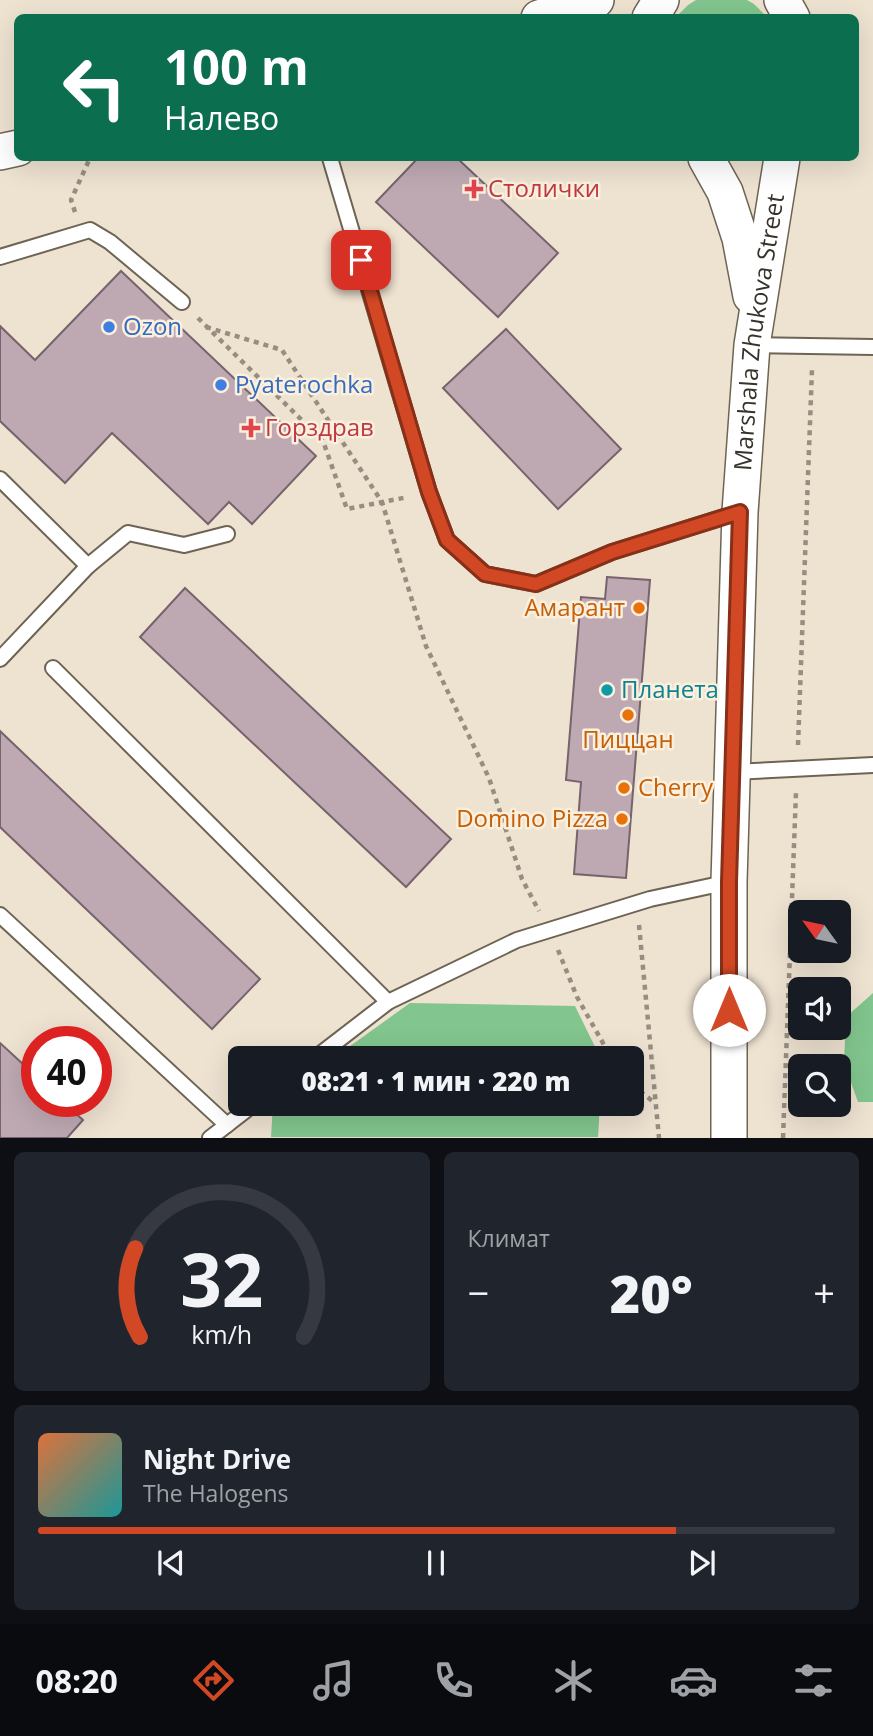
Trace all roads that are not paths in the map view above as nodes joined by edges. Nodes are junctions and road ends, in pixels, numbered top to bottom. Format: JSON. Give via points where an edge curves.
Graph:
{"nodes":[{"id":1,"x":596,"y":0,"type":"edge"},
{"id":2,"x":552,"y":14,"type":"edge"},
{"id":3,"x":331,"y":161,"type":"edge"},
{"id":4,"x":708,"y":161,"type":"edge"},
{"id":5,"x":782,"y":161,"type":"edge"},
{"id":6,"x":0,"y":257,"type":"edge"},
{"id":7,"x":182,"y":302,"type":"road end"},
{"id":8,"x":754,"y":332,"type":"junction"},
{"id":9,"x":873,"y":347,"type":"edge"},
{"id":10,"x":0,"y":479,"type":"edge"},
{"id":11,"x":740,"y":512,"type":"junction"},
{"id":12,"x":227,"y":534,"type":"dead end"},
{"id":13,"x":88,"y":566,"type":"junction"},
{"id":14,"x":0,"y":659,"type":"edge"},
{"id":15,"x":53,"y":668,"type":"dead end"},
{"id":16,"x":873,"y":765,"type":"edge"},
{"id":17,"x":733,"y":772,"type":"junction"},
{"id":18,"x":729,"y":882,"type":"junction"},
{"id":19,"x":0,"y":915,"type":"edge"},
{"id":20,"x":388,"y":1002,"type":"junction"},
{"id":21,"x":331,"y":1046,"type":"edge"},
{"id":22,"x":239,"y":1116,"type":"edge"},
{"id":23,"x":227,"y":1125,"type":"junction"},
{"id":24,"x":210,"y":1138,"type":"edge"},
{"id":25,"x":729,"y":1138,"type":"edge"}],
"edges":[{"from":1,"to":2,"type":"street"},
{"from":3,"to":11,"type":"lane","via":[[429,492],[447,540],[485,574],[536,584],[612,552]]},
{"from":4,"to":8,"type":"street","via":[[725,192],[740,238]]},
{"from":5,"to":8,"type":"street","name":"Marshala Zhukova Street"},
{"from":6,"to":7,"type":"lane","via":[[90,230]]},
{"from":8,"to":9,"type":"lane"},
{"from":8,"to":11,"type":"street","name":"Marshala Zhukova Street"},
{"from":10,"to":13,"type":"lane"},
{"from":11,"to":17,"type":"street","name":"Marshala Zhukova Street"},
{"from":12,"to":13,"type":"lane","via":[[184,545],[128,533]]},
{"from":13,"to":14,"type":"lane"},
{"from":15,"to":20,"type":"lane"},
{"from":16,"to":17,"type":"lane"},
{"from":17,"to":18,"type":"street","name":"Marshala Zhukova Street"},
{"from":18,"to":20,"type":"lane","via":[[637,903],[517,940]]},
{"from":18,"to":25,"type":"street","name":"Marshala Zhukova Street"},
{"from":19,"to":23,"type":"lane"},
{"from":20,"to":21,"type":"lane"},
{"from":22,"to":23,"type":"lane"},
{"from":23,"to":24,"type":"lane"}]}
